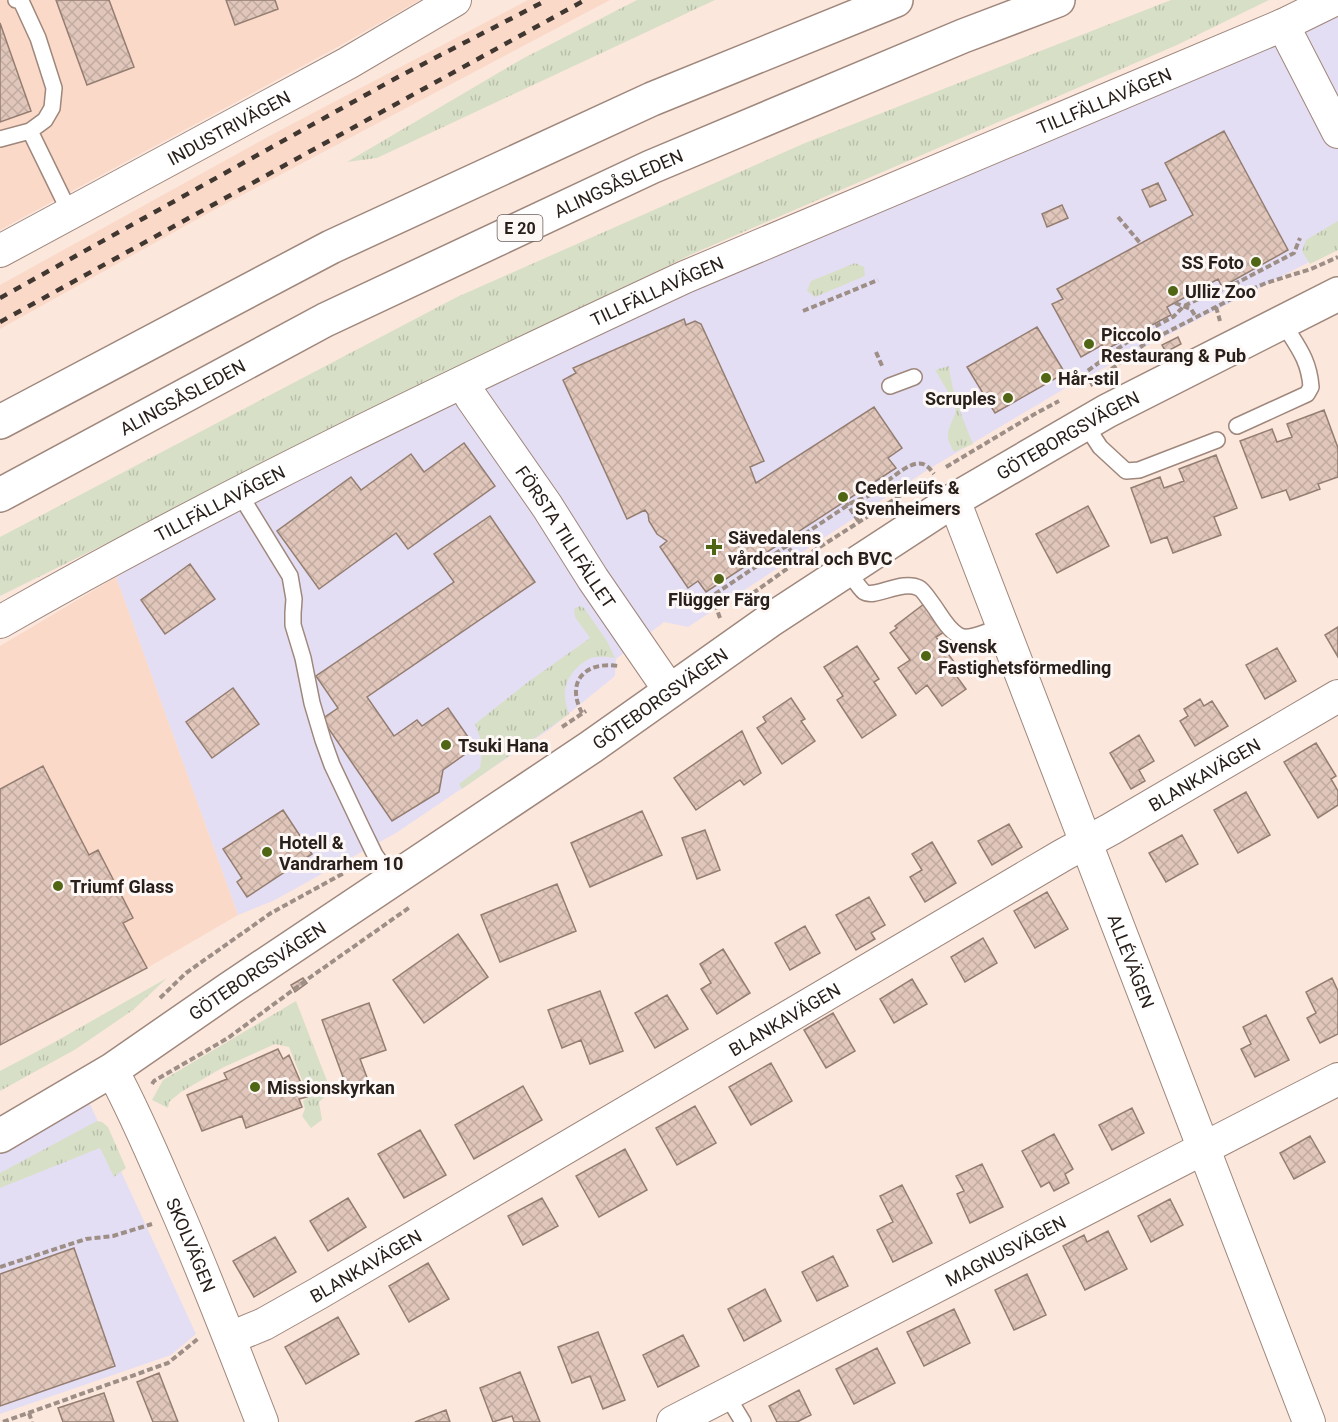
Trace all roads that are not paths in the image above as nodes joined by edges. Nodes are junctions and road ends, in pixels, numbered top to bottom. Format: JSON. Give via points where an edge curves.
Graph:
{"nodes":[{"id":1,"x":16,"y":0,"type":"edge"},
{"id":2,"x":455,"y":0,"type":"edge"},
{"id":3,"x":896,"y":0,"type":"edge"},
{"id":4,"x":1058,"y":0,"type":"edge"},
{"id":5,"x":1334,"y":0,"type":"edge"},
{"id":6,"x":1283,"y":25,"type":"junction"},
{"id":7,"x":30,"y":131,"type":"junction"},
{"id":8,"x":1338,"y":132,"type":"edge"},
{"id":9,"x":0,"y":139,"type":"edge"},
{"id":10,"x":70,"y":213,"type":"junction"},
{"id":11,"x":0,"y":251,"type":"edge"},
{"id":12,"x":1338,"y":294,"type":"edge"},
{"id":13,"x":1283,"y":323,"type":"junction"},
{"id":14,"x":914,"y":377,"type":"dead end"},
{"id":15,"x":463,"y":382,"type":"junction"},
{"id":16,"x":890,"y":386,"type":"dead end"},
{"id":17,"x":0,"y":422,"type":"edge"},
{"id":18,"x":1085,"y":424,"type":"junction"},
{"id":19,"x":1237,"y":426,"type":"dead end"},
{"id":20,"x":1218,"y":440,"type":"dead end"},
{"id":21,"x":239,"y":493,"type":"junction"},
{"id":22,"x":0,"y":495,"type":"edge"},
{"id":23,"x":954,"y":500,"type":"junction"},
{"id":24,"x":855,"y":581,"type":"junction"},
{"id":25,"x":0,"y":622,"type":"edge"},
{"id":26,"x":1002,"y":625,"type":"junction"},
{"id":27,"x":670,"y":691,"type":"junction"},
{"id":28,"x":1338,"y":696,"type":"edge"},
{"id":29,"x":1087,"y":843,"type":"junction"},
{"id":30,"x":393,"y":880,"type":"junction"},
{"id":31,"x":112,"y":1070,"type":"junction"},
{"id":32,"x":1338,"y":1079,"type":"edge"},
{"id":33,"x":0,"y":1136,"type":"edge"},
{"id":34,"x":1204,"y":1148,"type":"junction"},
{"id":35,"x":217,"y":1336,"type":"junction"},
{"id":36,"x":726,"y":1394,"type":"junction"},
{"id":37,"x":262,"y":1422,"type":"edge"},
{"id":38,"x":673,"y":1422,"type":"edge"},
{"id":39,"x":743,"y":1422,"type":"edge"},
{"id":40,"x":1309,"y":1422,"type":"edge"}],
"edges":[{"from":1,"to":7,"type":"lane","via":[[21,1],[38,38],[54,88],[52,108],[45,120]]},
{"from":2,"to":10,"type":"street","name":"INDUSTRIVÄGEN","via":[[348,63]]},
{"from":3,"to":17,"type":"main road","via":[[652,99],[331,247]]},
{"from":4,"to":22,"type":"main road","name":"ALINGSÅSLEDEN","number":"E 20","via":[[651,167],[325,320]]},
{"from":5,"to":6,"type":"street","name":"TILLFÄLLAVÄGEN"},
{"from":6,"to":8,"type":"street"},
{"from":6,"to":15,"type":"street","name":"TILLFÄLLAVÄGEN","via":[[685,277]]},
{"from":7,"to":9,"type":"lane"},
{"from":7,"to":10,"type":"lane"},
{"from":10,"to":11,"type":"street","name":"INDUSTRIVÄGEN"},
{"from":12,"to":13,"type":"main road","name":"GÖTEBORGSVÄGEN"},
{"from":13,"to":18,"type":"main road","name":"GÖTEBORGSVÄGEN"},
{"from":13,"to":19,"type":"lane","via":[[1307,362],[1311,387],[1307,394]]},
{"from":14,"to":16,"type":"lane"},
{"from":15,"to":21,"type":"street","name":"TILLFÄLLAVÄGEN"},
{"from":15,"to":27,"type":"street","name":"FÖRSTA TILLFÄLLET"},
{"from":18,"to":20,"type":"lane","via":[[1100,447],[1126,471],[1139,470]]},
{"from":18,"to":23,"type":"main road","name":"GÖTEBORGSVÄGEN"},
{"from":21,"to":25,"type":"street","name":"TILLFÄLLAVÄGEN"},
{"from":21,"to":30,"type":"lane","via":[[290,576],[293,625],[323,740],[370,845]]},
{"from":23,"to":24,"type":"main road","name":"GÖTEBORGSVÄGEN"},
{"from":23,"to":26,"type":"street","name":"ALLÉVÄGEN"},
{"from":24,"to":26,"type":"lane","via":[[872,594],[906,585],[919,588],[958,635],[979,635]]},
{"from":24,"to":27,"type":"main road","name":"GÖTEBORGSVÄGEN","via":[[769,621]]},
{"from":26,"to":29,"type":"street","name":"ALLÉVÄGEN"},
{"from":27,"to":30,"type":"main road","name":"GÖTEBORGSVÄGEN"},
{"from":28,"to":29,"type":"street","name":"BLANKAVÄGEN"},
{"from":29,"to":34,"type":"street","name":"ALLÉVÄGEN"},
{"from":29,"to":35,"type":"street","name":"BLANKAVÄGEN","via":[[292,1309],[264,1324]]},
{"from":30,"to":31,"type":"main road","name":"GÖTEBORGSVÄGEN"},
{"from":31,"to":33,"type":"main road","name":"GÖTEBORGSVÄGEN"},
{"from":31,"to":35,"type":"street","name":"SKOLVÄGEN","via":[[185,1228]]},
{"from":32,"to":34,"type":"street","name":"MAGNUSVÄGEN"},
{"from":34,"to":36,"type":"street","name":"MAGNUSVÄGEN"},
{"from":34,"to":40,"type":"street","name":"ALLÉVÄGEN"},
{"from":35,"to":37,"type":"street","name":"SKOLVÄGEN"},
{"from":36,"to":38,"type":"street","name":"MAGNUSVÄGEN"},
{"from":36,"to":39,"type":"lane"}]}
